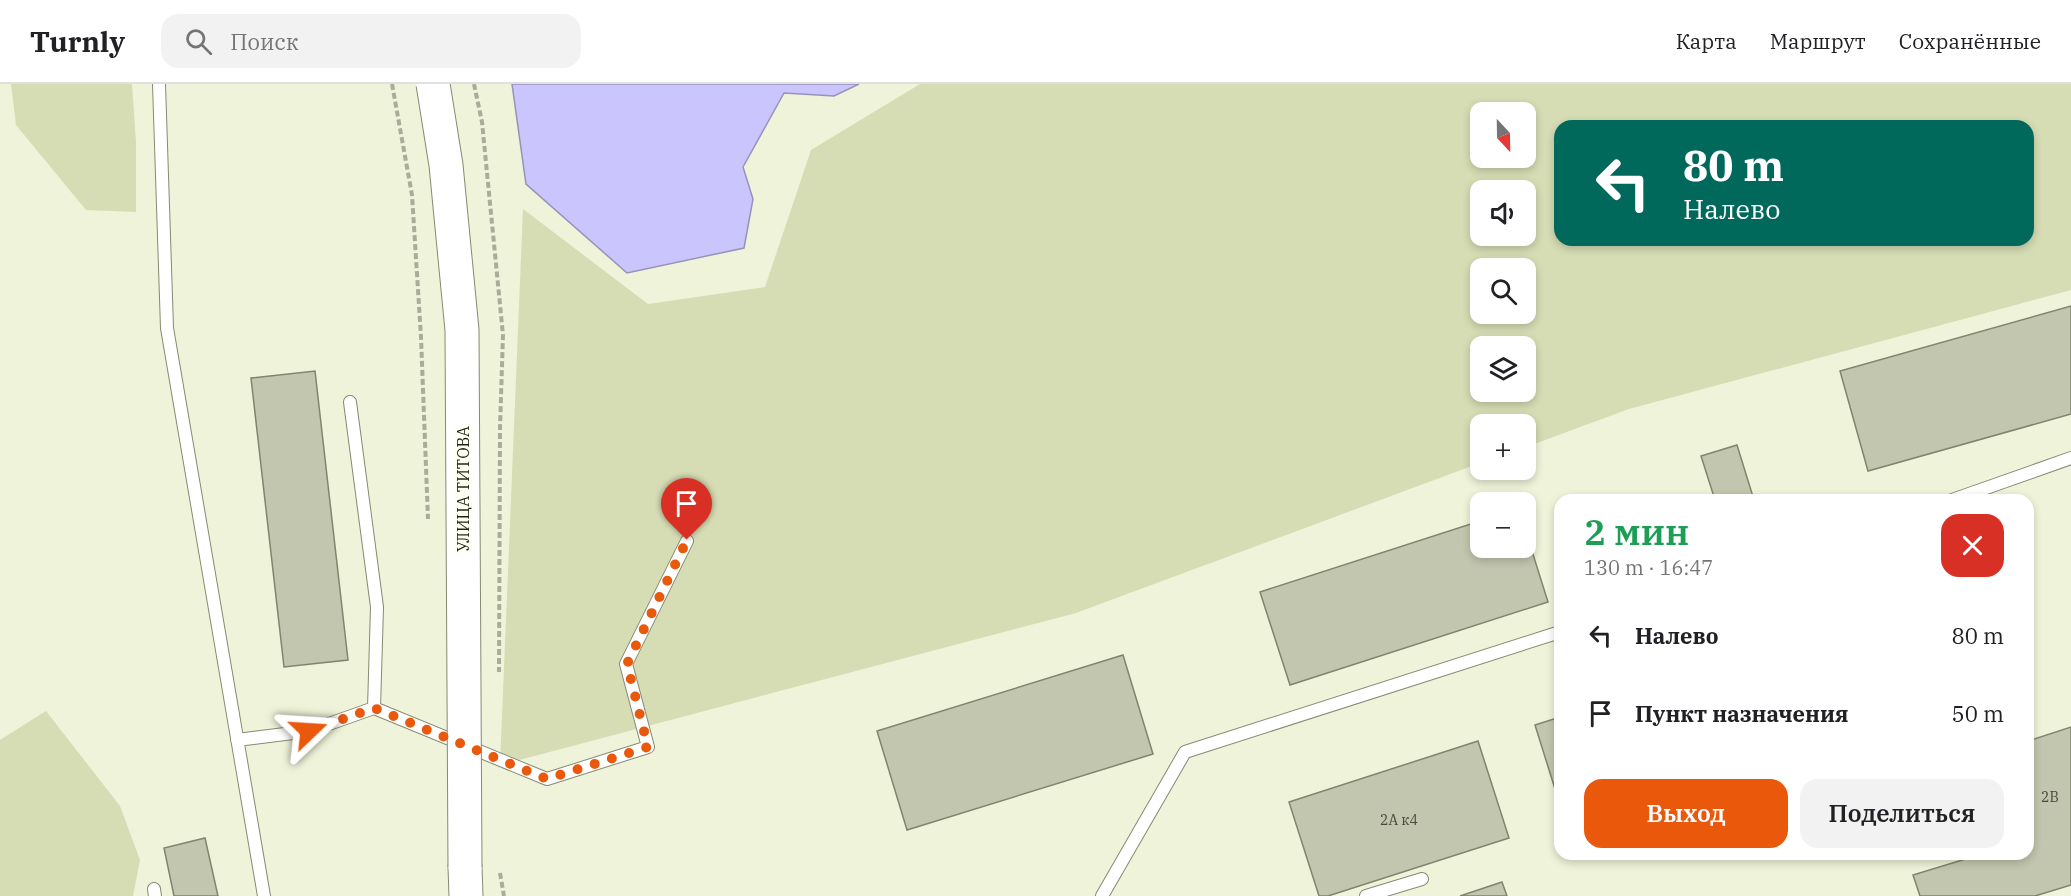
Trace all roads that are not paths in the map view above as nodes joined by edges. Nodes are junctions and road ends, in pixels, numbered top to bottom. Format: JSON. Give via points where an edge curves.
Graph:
{"nodes":[{"id":1,"x":159,"y":84,"type":"edge"},
{"id":2,"x":433,"y":84,"type":"edge"},
{"id":3,"x":350,"y":402,"type":"dead end"},
{"id":4,"x":2071,"y":458,"type":"edge"},
{"id":5,"x":1969,"y":494,"type":"edge"},
{"id":6,"x":687,"y":540,"type":"dead end"},
{"id":7,"x":1554,"y":634,"type":"edge"},
{"id":8,"x":374,"y":708,"type":"junction"},
{"id":9,"x":237,"y":740,"type":"junction"},
{"id":10,"x":1422,"y":879,"type":"dead end"},
{"id":11,"x":466,"y":881,"type":"edge"},
{"id":12,"x":264,"y":896,"type":"edge"},
{"id":13,"x":1102,"y":896,"type":"edge"},
{"id":14,"x":1366,"y":896,"type":"edge"}],
"edges":[{"from":1,"to":9,"type":"lane","via":[[167,328]]},
{"from":2,"to":11,"type":"main road","name":"УЛИЦА ТИТОВА","bridge":true,"via":[[446,165],[462,330]]},
{"from":3,"to":8,"type":"lane","via":[[377,607]]},
{"from":4,"to":5,"type":"lane"},
{"from":6,"to":8,"type":"lane","via":[[627,664],[648,747],[547,779]]},
{"from":7,"to":13,"type":"lane","via":[[1185,752]]},
{"from":8,"to":9,"type":"lane","via":[[309,731]]},
{"from":9,"to":12,"type":"lane"},
{"from":10,"to":14,"type":"lane"}]}
